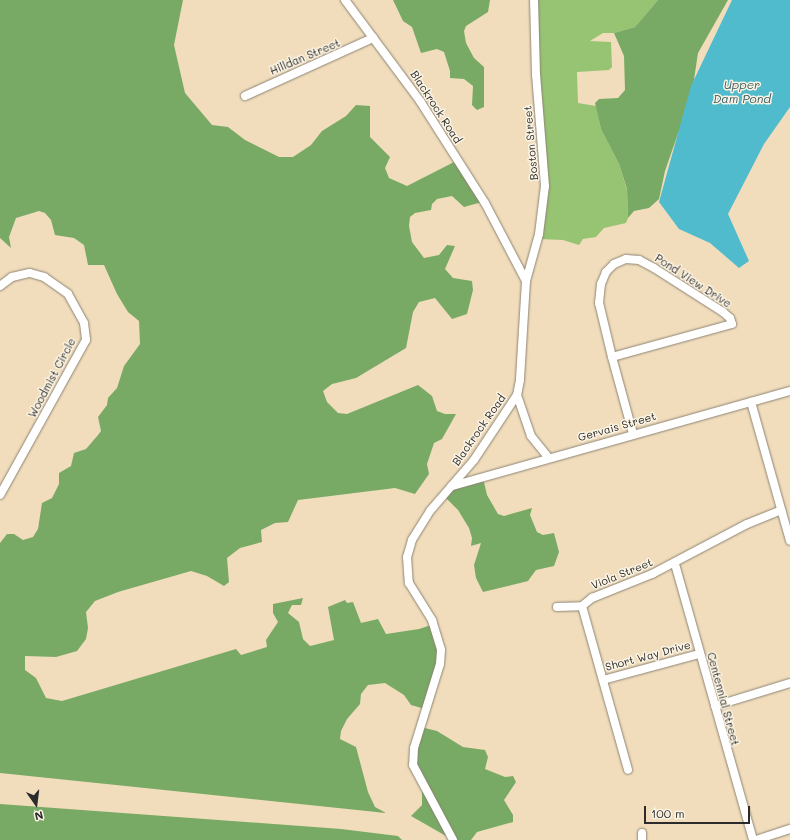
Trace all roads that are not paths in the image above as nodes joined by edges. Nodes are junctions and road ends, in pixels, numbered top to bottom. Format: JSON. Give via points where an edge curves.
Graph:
{"nodes":[{"id":1,"x":345,"y":0,"type":"edge"},
{"id":2,"x":534,"y":0,"type":"edge"},
{"id":3,"x":373,"y":38,"type":"junction"},
{"id":4,"x":245,"y":96,"type":"dead end"},
{"id":5,"x":526,"y":281,"type":"junction"},
{"id":6,"x":0,"y":286,"type":"edge"},
{"id":7,"x":612,"y":357,"type":"junction"},
{"id":8,"x":790,"y":391,"type":"edge"},
{"id":9,"x":517,"y":395,"type":"junction"},
{"id":10,"x":751,"y":402,"type":"junction"},
{"id":11,"x":633,"y":434,"type":"junction"},
{"id":12,"x":549,"y":458,"type":"junction"},
{"id":13,"x":451,"y":486,"type":"junction"},
{"id":14,"x":0,"y":495,"type":"edge"},
{"id":15,"x":781,"y":510,"type":"junction"},
{"id":16,"x":790,"y":541,"type":"edge"},
{"id":17,"x":675,"y":564,"type":"junction"},
{"id":18,"x":582,"y":606,"type":"junction"},
{"id":19,"x":557,"y":607,"type":"dead end"},
{"id":20,"x":699,"y":654,"type":"junction"},
{"id":21,"x":603,"y":680,"type":"junction"},
{"id":22,"x":790,"y":683,"type":"edge"},
{"id":23,"x":715,"y":706,"type":"junction"},
{"id":24,"x":628,"y":770,"type":"dead end"},
{"id":25,"x":790,"y":829,"type":"edge"},
{"id":26,"x":453,"y":840,"type":"edge"},
{"id":27,"x":753,"y":840,"type":"edge"},
{"id":28,"x":756,"y":840,"type":"edge"}],
"edges":[{"from":1,"to":3,"type":"street","name":"Blackrock Road"},
{"from":2,"to":5,"type":"street","name":"Boston Street","via":[[536,75],[545,186],[539,234]]},
{"from":3,"to":4,"type":"street","name":"Hilldan Street"},
{"from":3,"to":5,"type":"street","name":"Blackrock Road","via":[[405,78],[466,173]]},
{"from":5,"to":9,"type":"street","name":"Blackrock Road"},
{"from":6,"to":14,"type":"street","name":"Woodmist Circle","via":[[12,276],[30,273],[44,276],[68,294],[84,323],[86,340]]},
{"from":7,"to":7,"type":"street","name":"Pond View Drive","via":[[600,303],[601,284],[606,272],[614,264],[626,259],[639,260],[654,268],[730,318],[732,324]]},
{"from":7,"to":11,"type":"street","name":"Pond View Drive"},
{"from":8,"to":10,"type":"street","name":"Gervais Street"},
{"from":9,"to":12,"type":"street","via":[[530,436]]},
{"from":9,"to":13,"type":"street","name":"Blackrock Road","via":[[474,460]]},
{"from":10,"to":11,"type":"street","name":"Gervais Street"},
{"from":10,"to":15,"type":"street"},
{"from":11,"to":12,"type":"street","name":"Gervais Street"},
{"from":12,"to":13,"type":"street","name":"Gervais Street"},
{"from":13,"to":26,"type":"street","name":"Blackrock Road","via":[[412,540],[407,559],[410,583],[432,620],[441,650],[440,664],[414,748],[413,765]]},
{"from":15,"to":16,"type":"street"},
{"from":15,"to":17,"type":"street","name":"Viola Street","via":[[747,524]]},
{"from":17,"to":18,"type":"street","name":"Viola Street","via":[[592,598]]},
{"from":17,"to":20,"type":"street","name":"Centennial Street"},
{"from":18,"to":19,"type":"street"},
{"from":18,"to":21,"type":"street"},
{"from":20,"to":21,"type":"street","name":"Short Way Drive"},
{"from":20,"to":23,"type":"street","name":"Centennial Street"},
{"from":21,"to":24,"type":"street"},
{"from":22,"to":23,"type":"street"},
{"from":23,"to":27,"type":"street","name":"Centennial Street"},
{"from":25,"to":28,"type":"street"}]}
